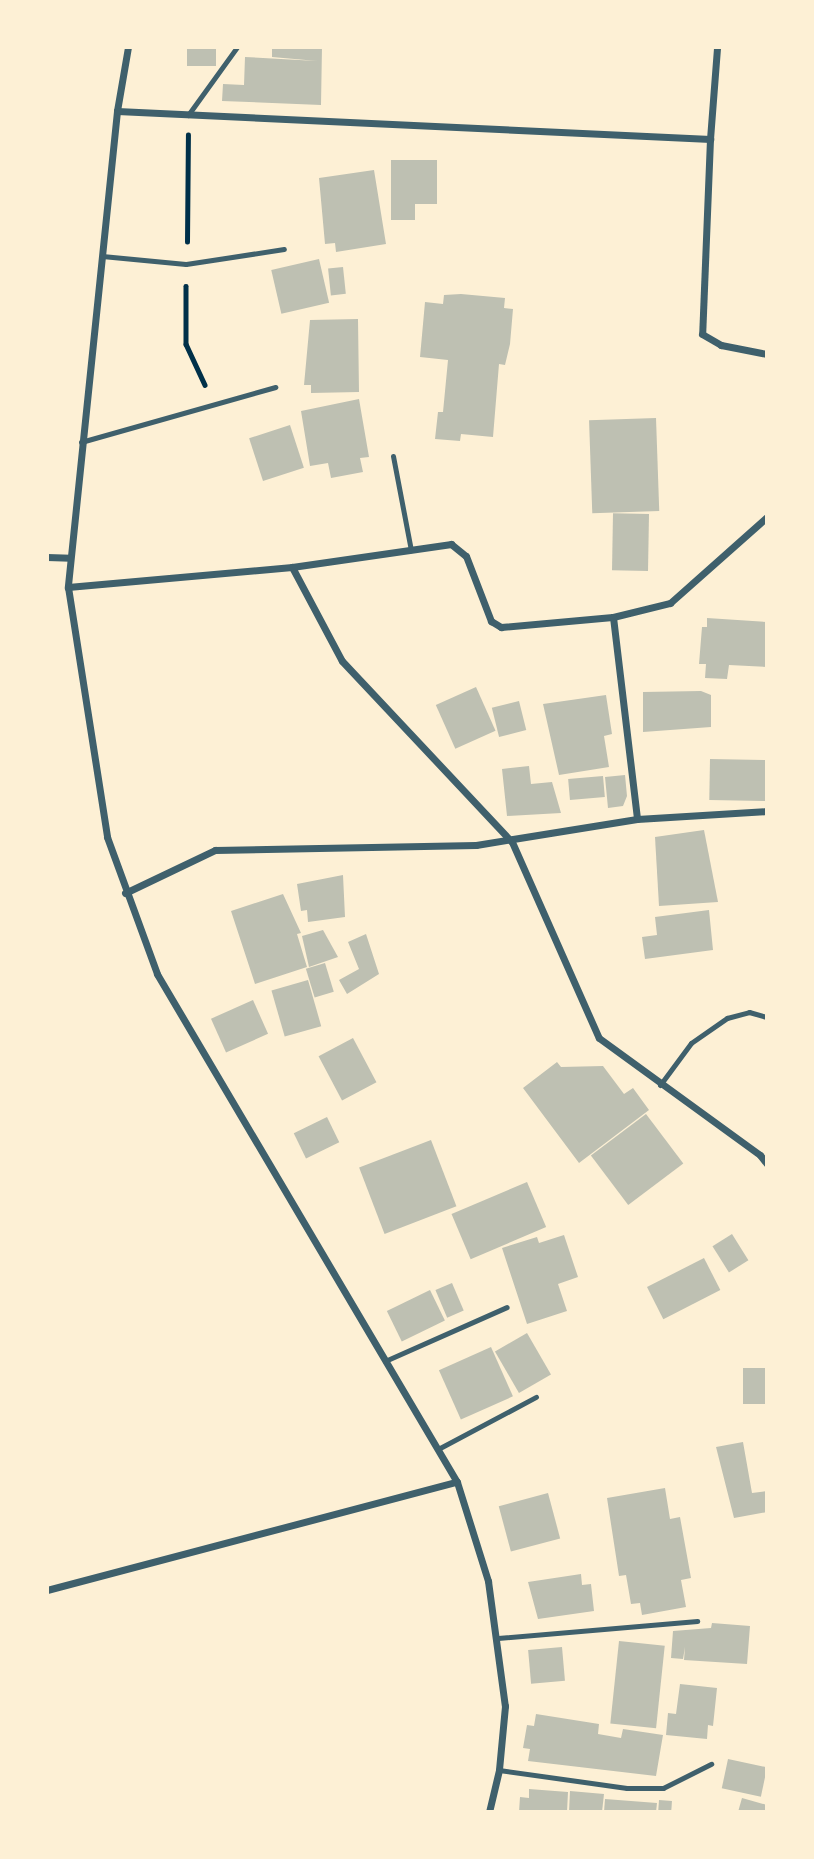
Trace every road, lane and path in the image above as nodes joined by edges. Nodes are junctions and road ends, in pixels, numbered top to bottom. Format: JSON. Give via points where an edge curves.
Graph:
{"nodes":[{"id":1,"x":128,"y":47,"type":"edge"},
{"id":2,"x":237,"y":47,"type":"edge"},
{"id":3,"x":717,"y":47,"type":"edge"},
{"id":4,"x":117,"y":111,"type":"junction"},
{"id":5,"x":188,"y":115,"type":"junction"},
{"id":6,"x":710,"y":139,"type":"junction"},
{"id":7,"x":284,"y":248,"type":"dead end"},
{"id":8,"x":102,"y":256,"type":"junction"},
{"id":9,"x":767,"y":354,"type":"edge"},
{"id":10,"x":275,"y":387,"type":"dead end"},
{"id":11,"x":81,"y":442,"type":"junction"},
{"id":12,"x":393,"y":456,"type":"dead end"},
{"id":13,"x":767,"y":517,"type":"edge"},
{"id":14,"x":411,"y":550,"type":"junction"},
{"id":15,"x":47,"y":557,"type":"edge"},
{"id":16,"x":70,"y":558,"type":"junction"},
{"id":17,"x":292,"y":567,"type":"junction"},
{"id":18,"x":68,"y":587,"type":"junction"},
{"id":19,"x":613,"y":617,"type":"junction"},
{"id":20,"x":767,"y":811,"type":"edge"},
{"id":21,"x":637,"y":819,"type":"junction"},
{"id":22,"x":512,"y":842,"type":"junction"},
{"id":23,"x":125,"y":893,"type":"junction"},
{"id":24,"x":767,"y":1017,"type":"edge"},
{"id":25,"x":660,"y":1085,"type":"junction"},
{"id":26,"x":767,"y":1164,"type":"edge"},
{"id":27,"x":507,"y":1307,"type":"dead end"},
{"id":28,"x":385,"y":1362,"type":"junction"},
{"id":29,"x":536,"y":1397,"type":"dead end"},
{"id":30,"x":438,"y":1449,"type":"junction"},
{"id":31,"x":457,"y":1482,"type":"junction"},
{"id":32,"x":47,"y":1590,"type":"edge"},
{"id":33,"x":697,"y":1621,"type":"dead end"},
{"id":34,"x":498,"y":1638,"type":"junction"},
{"id":35,"x":711,"y":1764,"type":"dead end"},
{"id":36,"x":499,"y":1770,"type":"junction"},
{"id":37,"x":489,"y":1812,"type":"edge"}],
"edges":[{"from":1,"to":4,"type":"street"},
{"from":2,"to":5,"type":"lane"},
{"from":3,"to":6,"type":"street"},
{"from":4,"to":5,"type":"street"},
{"from":4,"to":8,"type":"street"},
{"from":5,"to":6,"type":"street"},
{"from":6,"to":9,"type":"street","via":[[702,334],[721,345]]},
{"from":7,"to":8,"type":"lane","via":[[186,264]]},
{"from":8,"to":11,"type":"street"},
{"from":10,"to":11,"type":"lane"},
{"from":11,"to":16,"type":"street"},
{"from":12,"to":14,"type":"lane"},
{"from":13,"to":19,"type":"street","via":[[670,603]]},
{"from":14,"to":17,"type":"street"},
{"from":14,"to":19,"type":"street","via":[[451,544],[466,556],[491,621],[501,627]]},
{"from":15,"to":16,"type":"street"},
{"from":16,"to":18,"type":"street"},
{"from":17,"to":18,"type":"street"},
{"from":17,"to":22,"type":"street","via":[[342,661]]},
{"from":18,"to":23,"type":"street","via":[[95,774]]},
{"from":19,"to":21,"type":"street"},
{"from":20,"to":21,"type":"street"},
{"from":21,"to":22,"type":"street"},
{"from":22,"to":23,"type":"street","via":[[215,850]]},
{"from":22,"to":25,"type":"street","via":[[599,1038]]},
{"from":23,"to":28,"type":"street","via":[[157,974]]},
{"from":24,"to":25,"type":"lane","via":[[749,1012],[727,1018],[691,1043]]},
{"from":25,"to":26,"type":"street","via":[[760,1154]]},
{"from":27,"to":28,"type":"lane"},
{"from":28,"to":30,"type":"street"},
{"from":29,"to":30,"type":"lane"},
{"from":30,"to":31,"type":"street"},
{"from":31,"to":32,"type":"street"},
{"from":31,"to":34,"type":"street","via":[[488,1581]]},
{"from":33,"to":34,"type":"lane"},
{"from":34,"to":36,"type":"street","via":[[505,1706]]},
{"from":35,"to":36,"type":"lane","via":[[663,1788],[627,1788]]},
{"from":36,"to":37,"type":"street"}]}
